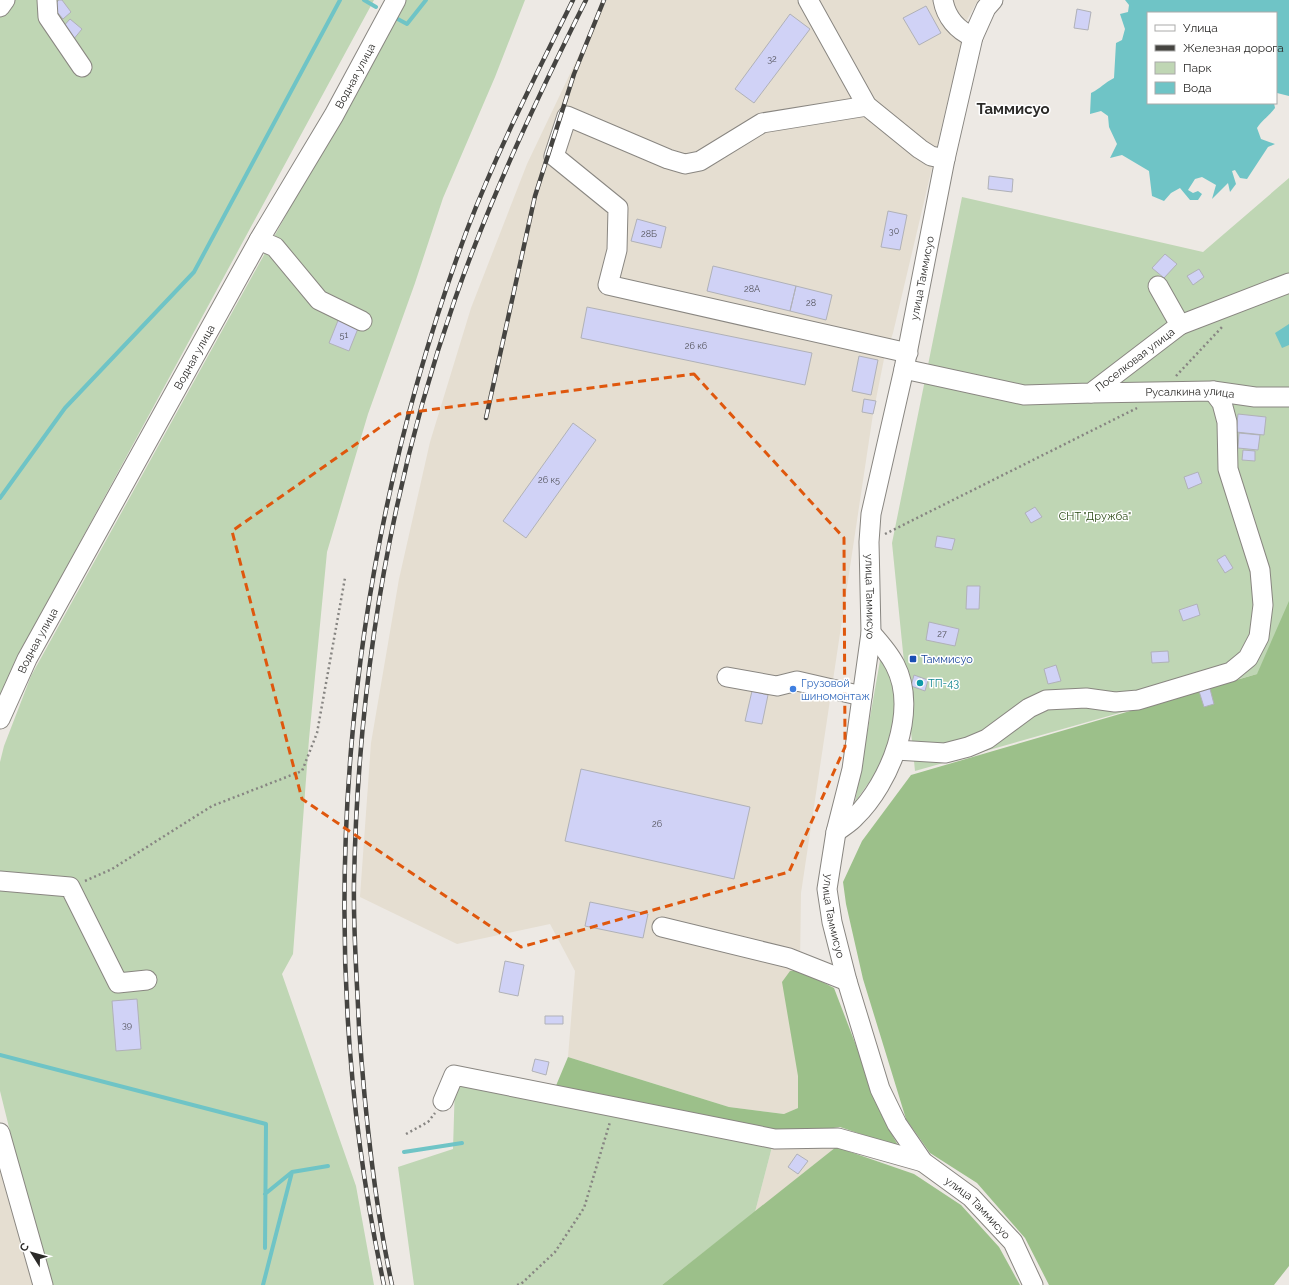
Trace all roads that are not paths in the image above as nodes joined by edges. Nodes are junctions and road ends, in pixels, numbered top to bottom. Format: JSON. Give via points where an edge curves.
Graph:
{"nodes":[{"id":1,"x":5,"y":0,"type":"edge"},
{"id":2,"x":48,"y":0,"type":"edge"},
{"id":3,"x":396,"y":0,"type":"edge"},
{"id":4,"x":808,"y":0,"type":"edge"},
{"id":5,"x":943,"y":0,"type":"edge"},
{"id":6,"x":993,"y":0,"type":"edge"},
{"id":7,"x":0,"y":7,"type":"edge"},
{"id":8,"x":973,"y":37,"type":"junction"},
{"id":9,"x":82,"y":67,"type":"dead end"},
{"id":10,"x":867,"y":106,"type":"junction"},
{"id":11,"x":945,"y":159,"type":"junction"},
{"id":12,"x":259,"y":240,"type":"junction"},
{"id":13,"x":1289,"y":283,"type":"edge"},
{"id":14,"x":1158,"y":286,"type":"dead end"},
{"id":15,"x":362,"y":321,"type":"dead end"},
{"id":16,"x":1180,"y":325,"type":"junction"},
{"id":17,"x":906,"y":361,"type":"junction"},
{"id":18,"x":1213,"y":390,"type":"junction"},
{"id":19,"x":1091,"y":393,"type":"junction"},
{"id":20,"x":1289,"y":397,"type":"edge"},
{"id":21,"x":871,"y":633,"type":"junction"},
{"id":22,"x":727,"y":677,"type":"dead end"},
{"id":23,"x":862,"y":696,"type":"junction"},
{"id":24,"x":0,"y":719,"type":"edge"},
{"id":25,"x":896,"y":750,"type":"junction"},
{"id":26,"x":836,"y":832,"type":"junction"},
{"id":27,"x":0,"y":881,"type":"edge"},
{"id":28,"x":662,"y":927,"type":"dead end"},
{"id":29,"x":147,"y":980,"type":"dead end"},
{"id":30,"x":847,"y":981,"type":"junction"},
{"id":31,"x":443,"y":1101,"type":"road end"},
{"id":32,"x":0,"y":1133,"type":"edge"},
{"id":33,"x":923,"y":1162,"type":"junction"},
{"id":34,"x":43,"y":1285,"type":"edge"},
{"id":35,"x":1033,"y":1285,"type":"edge"}],
"edges":[{"from":1,"to":7,"type":"street"},
{"from":2,"to":9,"type":"street","via":[[48,17]]},
{"from":3,"to":12,"type":"street","name":"Водная улица","via":[[334,116]]},
{"from":4,"to":10,"type":"street"},
{"from":5,"to":8,"type":"street","via":[[944,8],[954,25]]},
{"from":6,"to":8,"type":"street","name":"улица Таммисуо","via":[[986,8]]},
{"from":8,"to":11,"type":"street","name":"улица Таммисуо"},
{"from":10,"to":11,"type":"street","via":[[920,149],[932,156]]},
{"from":10,"to":17,"type":"street","name":"Поселковая улица","via":[[762,123],[700,161],[685,164],[567,116],[554,156],[618,208],[617,250],[608,285]]},
{"from":11,"to":17,"type":"street","name":"улица Таммисуо"},
{"from":12,"to":15,"type":"street","via":[[275,247],[319,300]]},
{"from":12,"to":24,"type":"street","name":"Водная улица","via":[[27,659]]},
{"from":13,"to":16,"type":"street","name":"Поселковая улица"},
{"from":14,"to":16,"type":"street"},
{"from":16,"to":19,"type":"street","name":"Поселковая улица"},
{"from":17,"to":19,"type":"street","name":"Поселковая улица","via":[[1024,395]]},
{"from":17,"to":21,"type":"street","name":"улица Таммисуо","via":[[871,514],[868,542]]},
{"from":18,"to":19,"type":"street","name":"Русалкина улица"},
{"from":18,"to":20,"type":"street","name":"Русалкина улица","via":[[1255,398]]},
{"from":18,"to":25,"type":"street","via":[[1222,403],[1227,422],[1228,469],[1260,570],[1263,604],[1260,637],[1248,658],[1231,672],[1138,700],[1046,700],[1029,708],[987,738],[946,753]]},
{"from":21,"to":23,"type":"street","name":"улица Таммисуо"},
{"from":21,"to":25,"type":"street","via":[[890,656],[900,680],[904,705]]},
{"from":22,"to":23,"type":"street","via":[[777,686],[797,682]]},
{"from":23,"to":26,"type":"street","name":"улица Таммисуо","via":[[852,769]]},
{"from":25,"to":26,"type":"street","via":[[868,802],[854,818]]},
{"from":26,"to":30,"type":"street","name":"улица Таммисуо","via":[[827,889],[832,922]]},
{"from":27,"to":29,"type":"street","via":[[70,887],[118,983]]},
{"from":28,"to":30,"type":"street","via":[[789,958]]},
{"from":30,"to":33,"type":"street","name":"улица Таммисуо","via":[[880,1089],[896,1124]]},
{"from":31,"to":33,"type":"street","via":[[454,1074],[775,1139],[838,1138]]},
{"from":32,"to":34,"type":"street"},
{"from":33,"to":35,"type":"street","name":"улица Таммисуо","via":[[971,1197],[1012,1242]]}]}
